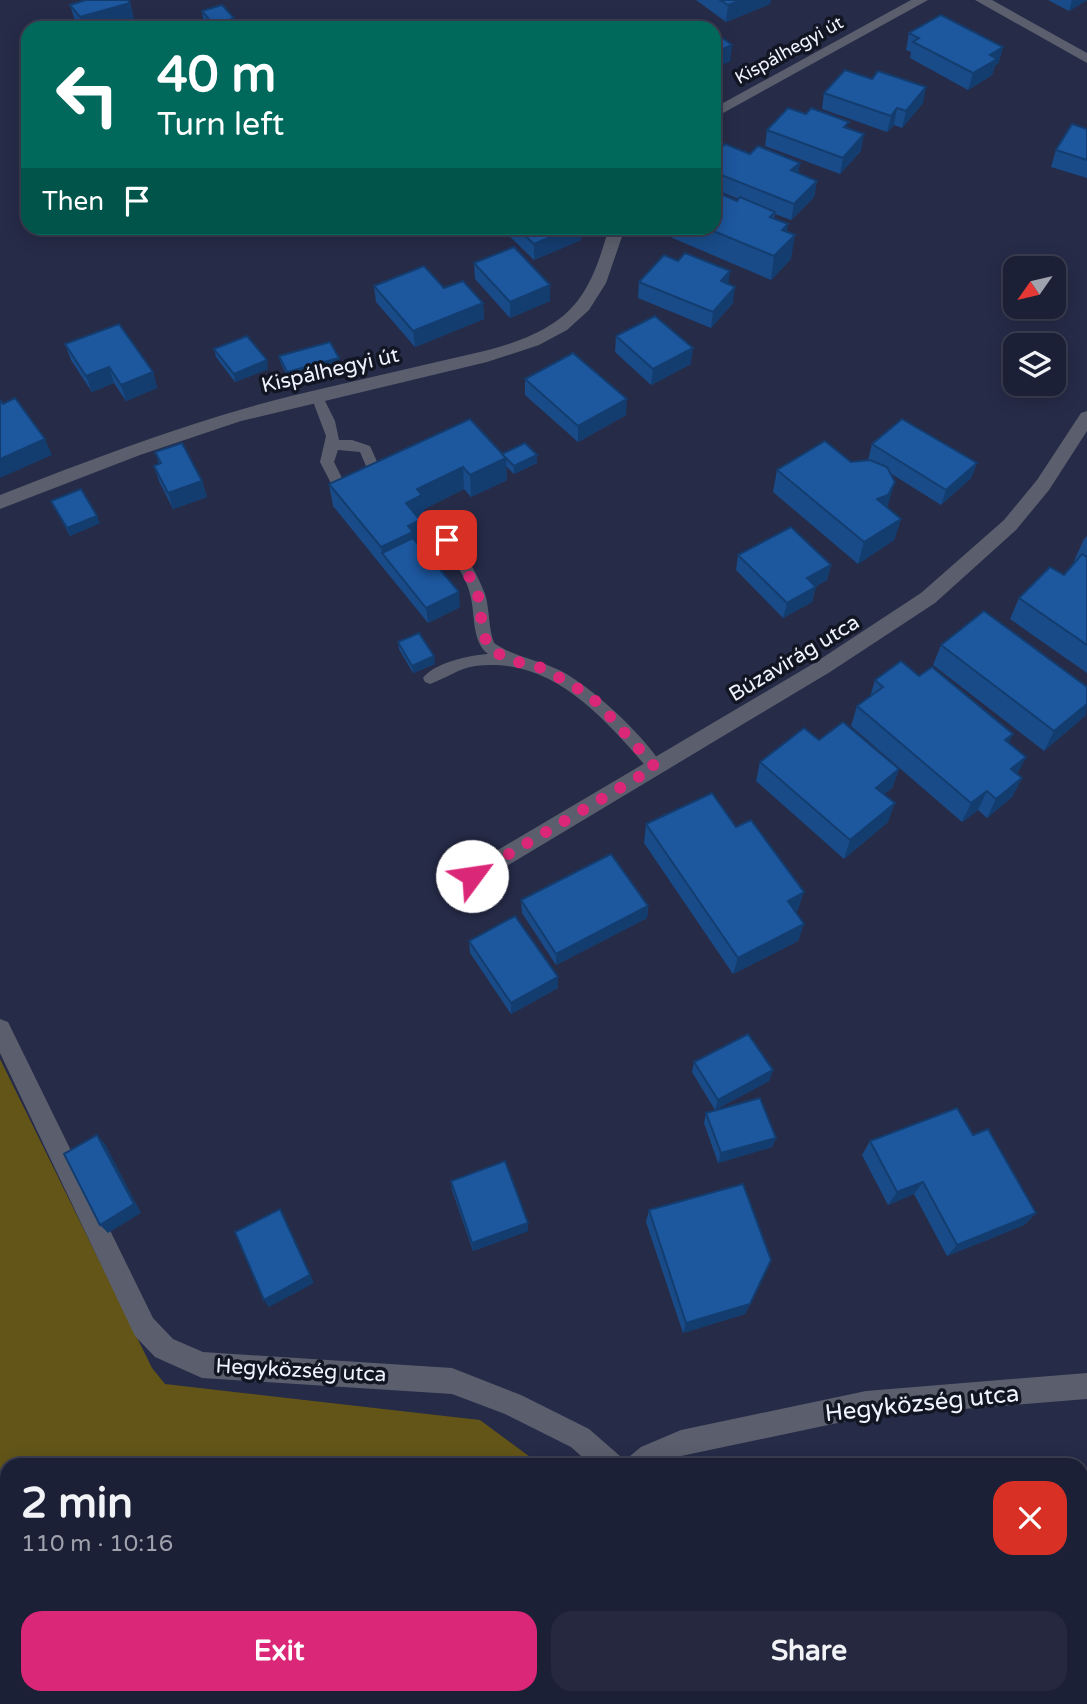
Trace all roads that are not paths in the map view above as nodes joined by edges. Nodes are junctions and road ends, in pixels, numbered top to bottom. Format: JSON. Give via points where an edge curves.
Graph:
{"nodes":[{"id":1,"x":920,"y":0,"type":"edge"},
{"id":2,"x":982,"y":0,"type":"edge"},
{"id":3,"x":1087,"y":59,"type":"edge"},
{"id":4,"x":721,"y":110,"type":"edge"},
{"id":5,"x":615,"y":235,"type":"edge"},
{"id":6,"x":317,"y":396,"type":"junction"},
{"id":7,"x":1087,"y":417,"type":"edge"},
{"id":8,"x":332,"y":445,"type":"junction"},
{"id":9,"x":377,"y":477,"type":"edge"},
{"id":10,"x":340,"y":488,"type":"edge"},
{"id":11,"x":0,"y":502,"type":"edge"},
{"id":12,"x":447,"y":540,"type":"dead end"},
{"id":13,"x":506,"y":659,"type":"junction"},
{"id":14,"x":430,"y":678,"type":"dead end"},
{"id":15,"x":655,"y":767,"type":"junction"},
{"id":16,"x":472,"y":876,"type":"dead end"},
{"id":17,"x":0,"y":1029,"type":"edge"},
{"id":18,"x":1087,"y":1386,"type":"edge"},
{"id":19,"x":603,"y":1458,"type":"edge"},
{"id":20,"x":648,"y":1458,"type":"edge"}],
"edges":[{"from":1,"to":4,"type":"street","name":"Kispálhegyi út"},
{"from":2,"to":3,"type":"street"},
{"from":5,"to":6,"type":"street","name":"Kispálhegyi út","via":[[600,283],[584,307],[539,340],[498,354]]},
{"from":6,"to":8,"type":"lane","via":[[334,434]]},
{"from":6,"to":11,"type":"street","name":"Kispálhegyi út","via":[[168,439]]},
{"from":7,"to":15,"type":"street","name":"Búzavirág utca","via":[[1043,485],[1010,525],[928,598],[880,632]]},
{"from":8,"to":9,"type":"lane","via":[[365,449]]},
{"from":8,"to":10,"type":"lane","via":[[327,462]]},
{"from":12,"to":13,"type":"lane","via":[[478,595],[488,646]]},
{"from":13,"to":14,"type":"lane","via":[[473,660]]},
{"from":13,"to":15,"type":"lane","via":[[539,667],[598,703]]},
{"from":15,"to":16,"type":"street","name":"Búzavirág utca"},
{"from":17,"to":19,"type":"street","name":"Hegyközség utca","via":[[144,1327],[164,1348],[202,1365],[452,1381],[580,1437]]},
{"from":18,"to":20,"type":"street","name":"Hegyközség utca","via":[[866,1404],[681,1443]]}]}
